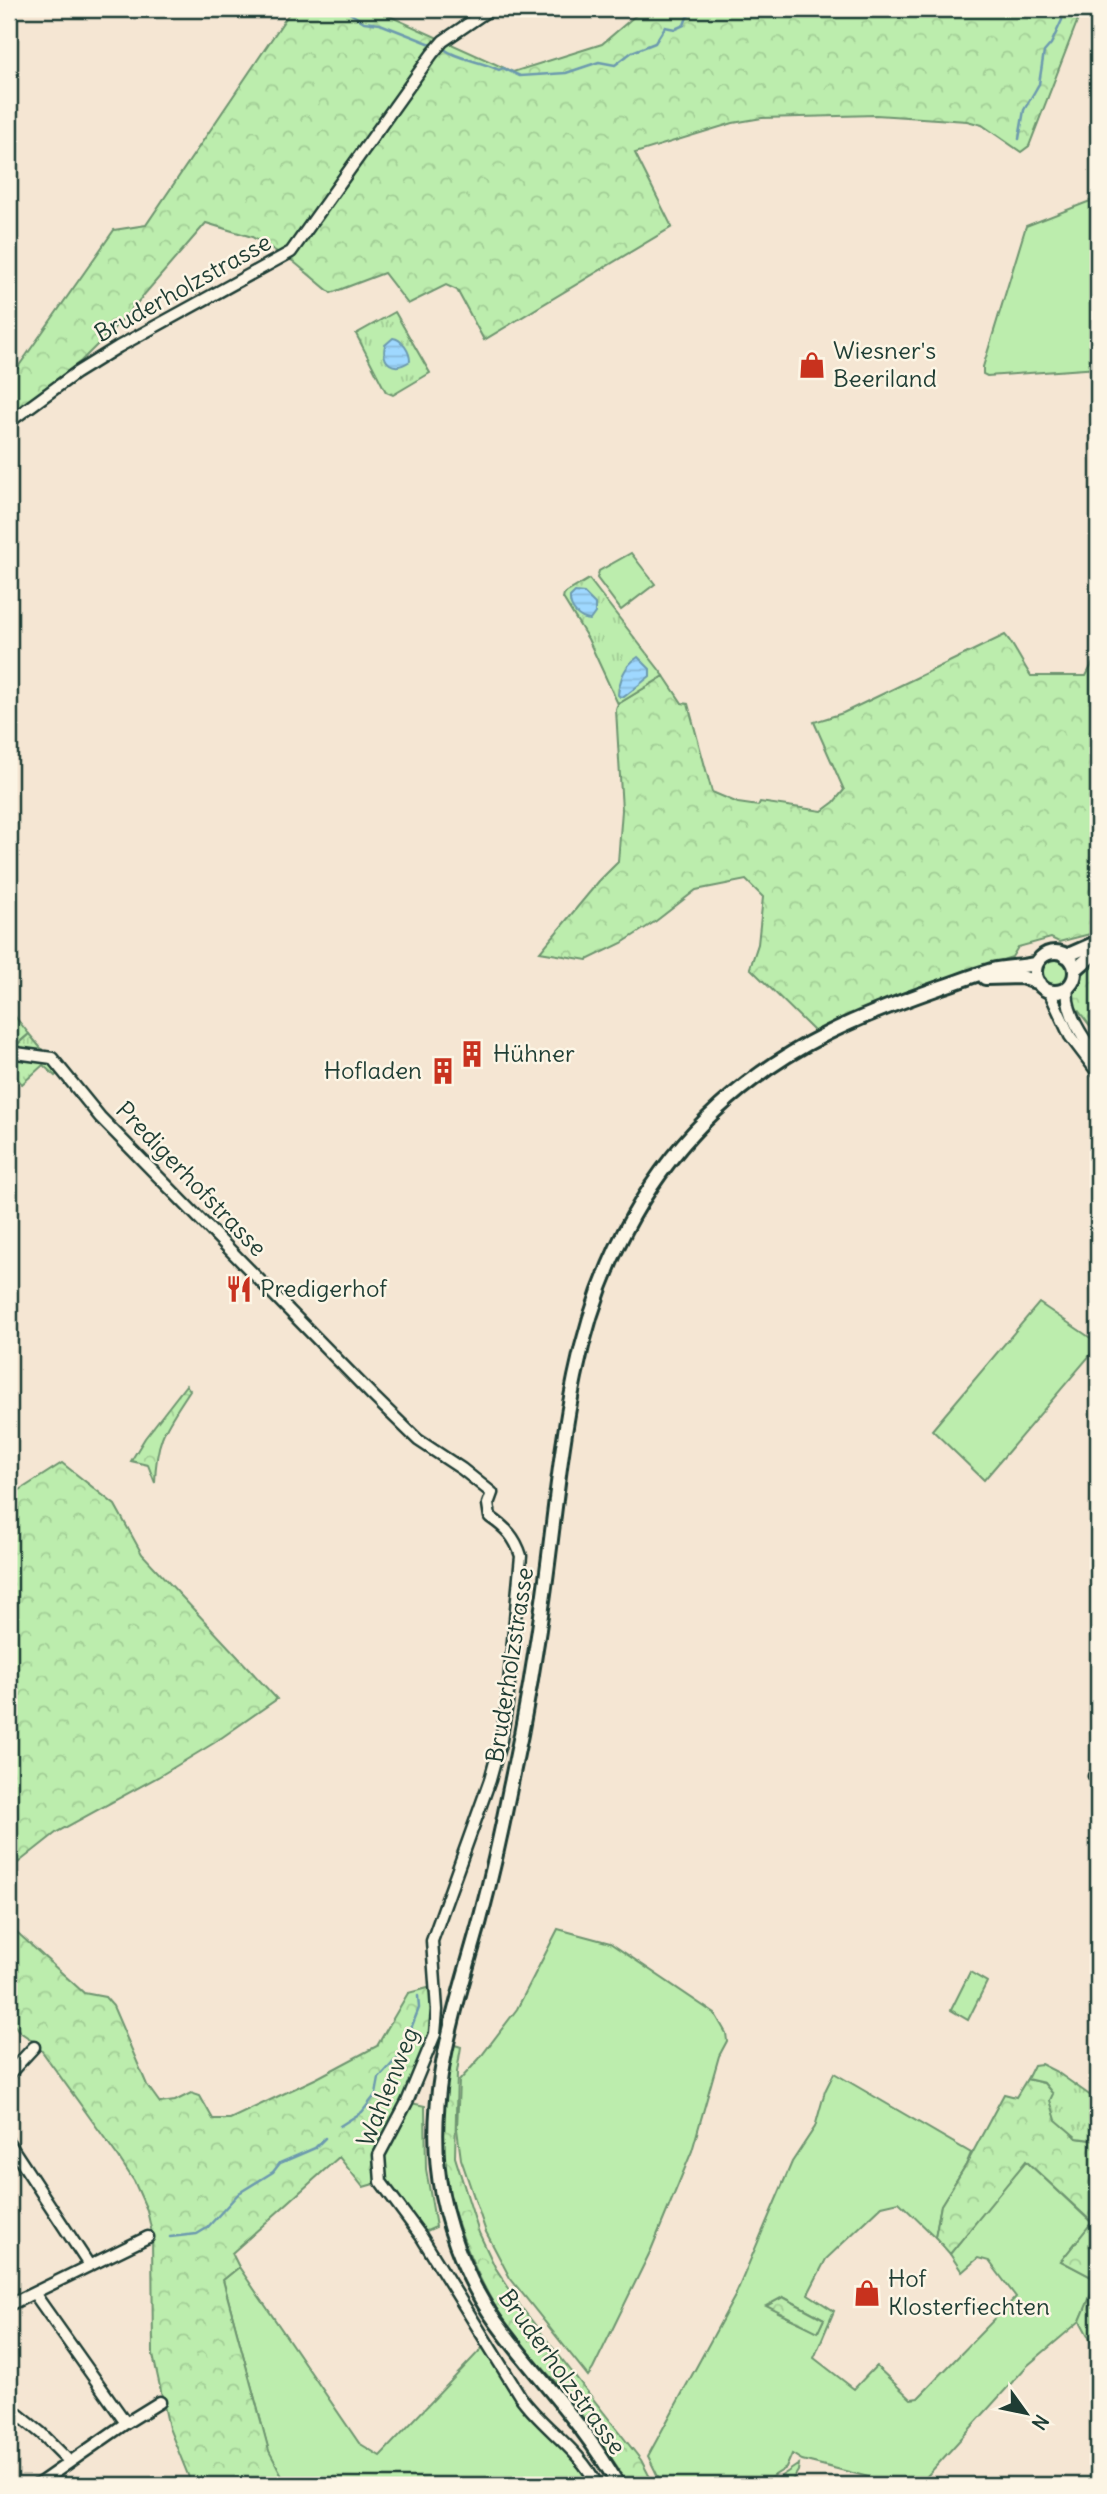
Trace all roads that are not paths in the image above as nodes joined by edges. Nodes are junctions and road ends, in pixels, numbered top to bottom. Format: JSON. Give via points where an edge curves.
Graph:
{"nodes":[{"id":1,"x":490,"y":9,"type":"edge"},
{"id":2,"x":9,"y":422,"type":"edge"},
{"id":3,"x":1098,"y":942,"type":"edge"},
{"id":4,"x":1098,"y":950,"type":"edge"},
{"id":5,"x":1066,"y":956,"type":"junction"},
{"id":6,"x":1037,"y":964,"type":"junction"},
{"id":7,"x":1074,"y":970,"type":"junction"},
{"id":8,"x":960,"y":981,"type":"junction"},
{"id":9,"x":1044,"y":987,"type":"junction"},
{"id":10,"x":1068,"y":987,"type":"junction"},
{"id":11,"x":9,"y":1052,"type":"edge"},
{"id":12,"x":1098,"y":1058,"type":"edge"},
{"id":13,"x":1098,"y":1073,"type":"edge"},
{"id":14,"x":492,"y":1493,"type":"joint"},
{"id":15,"x":34,"y":2047,"type":"dead end"},
{"id":16,"x":9,"y":2074,"type":"edge"},
{"id":17,"x":9,"y":2143,"type":"edge"},
{"id":18,"x":148,"y":2236,"type":"dead end"},
{"id":19,"x":89,"y":2265,"type":"junction"},
{"id":20,"x":34,"y":2293,"type":"junction"},
{"id":21,"x":9,"y":2304,"type":"edge"},
{"id":22,"x":160,"y":2402,"type":"dead end"},
{"id":23,"x":9,"y":2407,"type":"edge"},
{"id":24,"x":126,"y":2423,"type":"junction"},
{"id":25,"x":71,"y":2462,"type":"junction"},
{"id":26,"x":37,"y":2485,"type":"edge"},
{"id":27,"x":597,"y":2485,"type":"edge"},
{"id":28,"x":618,"y":2485,"type":"edge"}],
"edges":[{"from":1,"to":2,"type":"street","name":"Bruderholzstrasse","via":[[443,41],[432,54],[291,252],[108,354]]},
{"from":3,"to":5,"type":"main road","name":"Bruderholzstrasse"},
{"from":4,"to":7,"type":"main road"},
{"from":5,"to":6,"type":"main road","name":"Bruderholzstrasse","via":[[1048,954]]},
{"from":5,"to":7,"type":"main road"},
{"from":6,"to":8,"type":"main road","name":"Bruderholzstrasse","via":[[989,971]]},
{"from":6,"to":9,"type":"main road","via":[[1036,975]]},
{"from":7,"to":10,"type":"main road"},
{"from":8,"to":9,"type":"main road","name":"Bruderholzstrasse","via":[[1011,976]]},
{"from":8,"to":28,"type":"main road","name":"Bruderholzstrasse","via":[[874,1012],[809,1043],[757,1076],[703,1123],[662,1170],[625,1227],[604,1276],[575,1373],[527,1704],[496,1856],[446,2040],[435,2118],[442,2194],[452,2234],[480,2295]]},
{"from":9,"to":10,"type":"main road","name":"Bruderholzstrasse","via":[[1060,991]]},
{"from":9,"to":13,"type":"street","via":[[1070,1036]]},
{"from":10,"to":12,"type":"street","via":[[1071,1011]]},
{"from":11,"to":14,"type":"street","name":"Predigerhofstrasse","via":[[52,1058],[100,1117],[418,1440]]},
{"from":14,"to":27,"type":"street","name":"Wahlenweg","via":[[490,1517],[507,1529],[521,1556],[504,1725],[490,1780],[432,1941],[435,2034],[379,2155],[379,2174],[528,2407],[565,2441]]},
{"from":15,"to":16,"type":"street"},
{"from":17,"to":19,"type":"street"},
{"from":18,"to":19,"type":"street"},
{"from":19,"to":20,"type":"street"},
{"from":20,"to":21,"type":"street"},
{"from":20,"to":24,"type":"street"},
{"from":22,"to":24,"type":"street"},
{"from":23,"to":25,"type":"street"},
{"from":24,"to":25,"type":"street"},
{"from":25,"to":26,"type":"street"}]}
